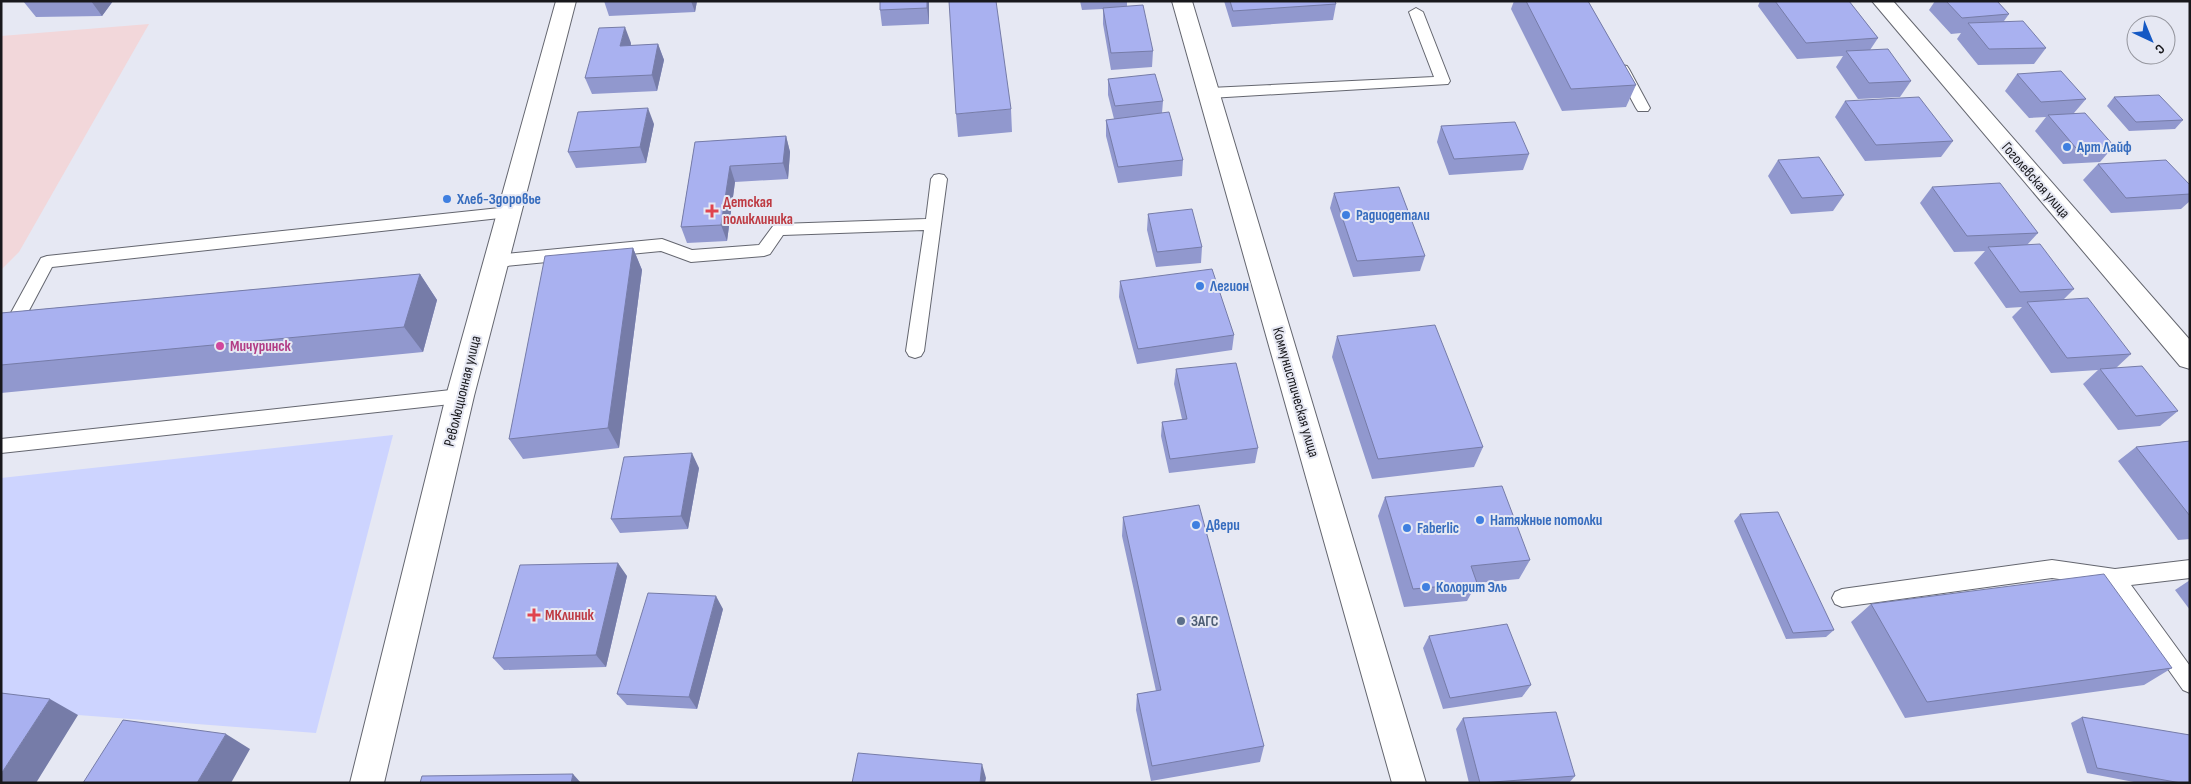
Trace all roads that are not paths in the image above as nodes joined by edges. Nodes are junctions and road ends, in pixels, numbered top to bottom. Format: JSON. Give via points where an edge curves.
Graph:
{"nodes":[{"id":1,"x":566,"y":1,"type":"edge"},
{"id":2,"x":1182,"y":1,"type":"edge"},
{"id":3,"x":1882,"y":1,"type":"edge"},
{"id":4,"x":1416,"y":12,"type":"dead end"},
{"id":5,"x":1616,"y":59,"type":"edge"},
{"id":6,"x":1210,"y":93,"type":"junction"},
{"id":7,"x":1643,"y":108,"type":"dead end"},
{"id":8,"x":939,"y":179,"type":"dead end"},
{"id":9,"x":509,"y":212,"type":"junction"},
{"id":10,"x":933,"y":224,"type":"junction"},
{"id":11,"x":496,"y":261,"type":"junction"},
{"id":12,"x":1,"y":347,"type":"edge"},
{"id":13,"x":915,"y":351,"type":"dead end"},
{"id":14,"x":2190,"y":359,"type":"edge"},
{"id":15,"x":460,"y":396,"type":"junction"},
{"id":16,"x":1,"y":446,"type":"edge"},
{"id":17,"x":2190,"y":569,"type":"edge"},
{"id":18,"x":2115,"y":578,"type":"junction"},
{"id":19,"x":1842,"y":598,"type":"dead end"},
{"id":20,"x":2190,"y":682,"type":"edge"},
{"id":21,"x":367,"y":783,"type":"edge"},
{"id":22,"x":1409,"y":783,"type":"edge"}],
"edges":[{"from":1,"to":9,"type":"street","name":"Революционная улица"},
{"from":2,"to":6,"type":"street","name":"Коммунистическая улица"},
{"from":3,"to":14,"type":"street","name":"Гоголевская улица"},
{"from":4,"to":6,"type":"lane","via":[[1443,81]]},
{"from":5,"to":7,"type":"lane"},
{"from":6,"to":22,"type":"street","name":"Коммунистическая улица"},
{"from":8,"to":10,"type":"lane"},
{"from":9,"to":11,"type":"street","name":"Революционная улица"},
{"from":9,"to":12,"type":"lane","via":[[47,262]]},
{"from":10,"to":11,"type":"lane","via":[[779,230],[764,250],[691,256],[662,245]]},
{"from":10,"to":13,"type":"lane"},
{"from":11,"to":15,"type":"street","name":"Революционная улица"},
{"from":15,"to":16,"type":"lane"},
{"from":15,"to":21,"type":"street","name":"Революционная улица"},
{"from":17,"to":18,"type":"lane"},
{"from":18,"to":19,"type":"lane","via":[[2052,569]]},
{"from":18,"to":20,"type":"lane"}]}
